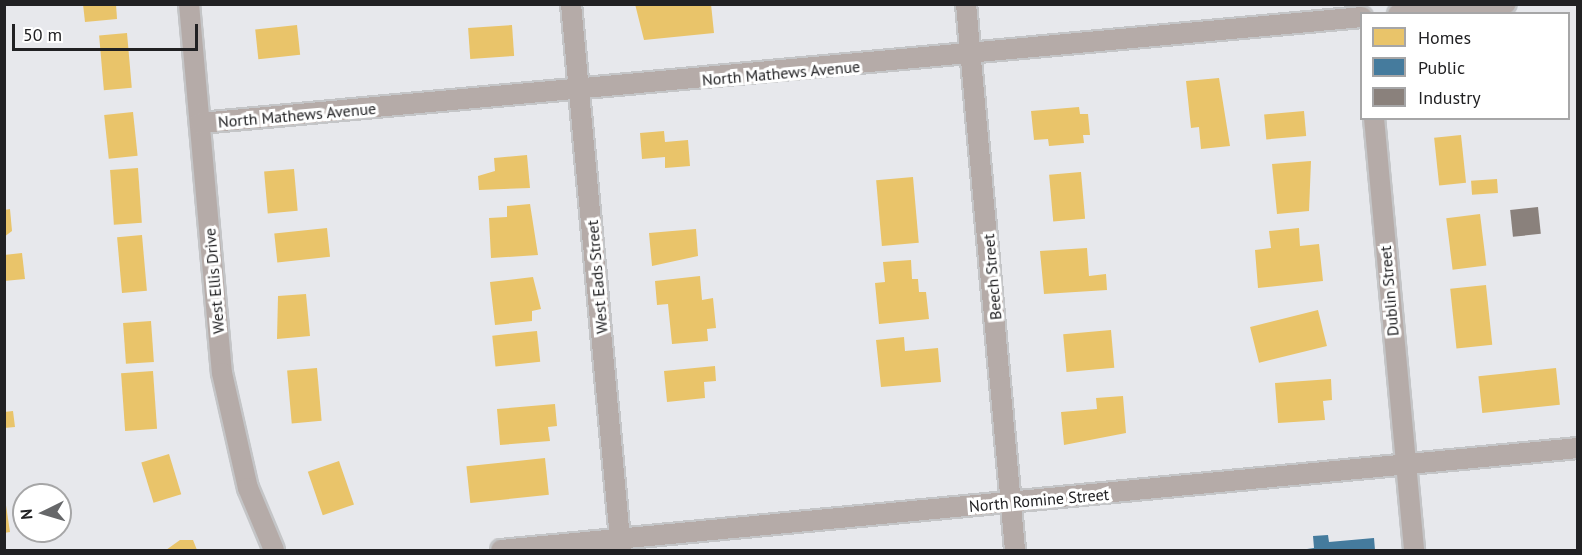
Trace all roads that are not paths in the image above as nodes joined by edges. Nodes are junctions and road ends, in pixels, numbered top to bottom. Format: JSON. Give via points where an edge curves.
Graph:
{"nodes":[{"id":1,"x":189,"y":4,"type":"edge"},
{"id":2,"x":571,"y":4,"type":"edge"},
{"id":3,"x":966,"y":4,"type":"edge"},
{"id":4,"x":1506,"y":4,"type":"edge"},
{"id":5,"x":1420,"y":12,"type":"edge"},
{"id":6,"x":1360,"y":15,"type":"edge"},
{"id":7,"x":971,"y":55,"type":"junction"},
{"id":8,"x":579,"y":91,"type":"junction"},
{"id":9,"x":1374,"y":120,"type":"edge"},
{"id":10,"x":200,"y":123,"type":"junction"},
{"id":11,"x":1578,"y":448,"type":"edge"},
{"id":12,"x":1406,"y":464,"type":"junction"},
{"id":13,"x":1010,"y":502,"type":"junction"},
{"id":14,"x":621,"y":545,"type":"edge"},
{"id":15,"x":274,"y":550,"type":"edge"},
{"id":16,"x":501,"y":550,"type":"edge"},
{"id":17,"x":1015,"y":550,"type":"edge"},
{"id":18,"x":1414,"y":550,"type":"edge"}],
"edges":[{"from":1,"to":10,"type":"street","name":"West Ellis Drive"},
{"from":2,"to":8,"type":"street","name":"West Eads Street"},
{"from":3,"to":7,"type":"street","name":"Beech Street"},
{"from":4,"to":5,"type":"street"},
{"from":6,"to":7,"type":"street","name":"North Mathews Avenue"},
{"from":7,"to":8,"type":"street","name":"North Mathews Avenue"},
{"from":7,"to":13,"type":"street","name":"Beech Street"},
{"from":8,"to":10,"type":"street","name":"North Mathews Avenue"},
{"from":8,"to":14,"type":"street","name":"West Eads Street"},
{"from":9,"to":12,"type":"street","name":"Dublin Street"},
{"from":10,"to":15,"type":"street","name":"West Ellis Drive","via":[[222,373],[248,488]]},
{"from":11,"to":12,"type":"street","name":"North Romine Street"},
{"from":12,"to":13,"type":"street","name":"North Romine Street"},
{"from":12,"to":18,"type":"street","name":"Dublin Street"},
{"from":13,"to":14,"type":"street","name":"North Romine Street"},
{"from":13,"to":17,"type":"street","name":"Beech Street"},
{"from":14,"to":16,"type":"street","name":"North Romine Street"}]}
